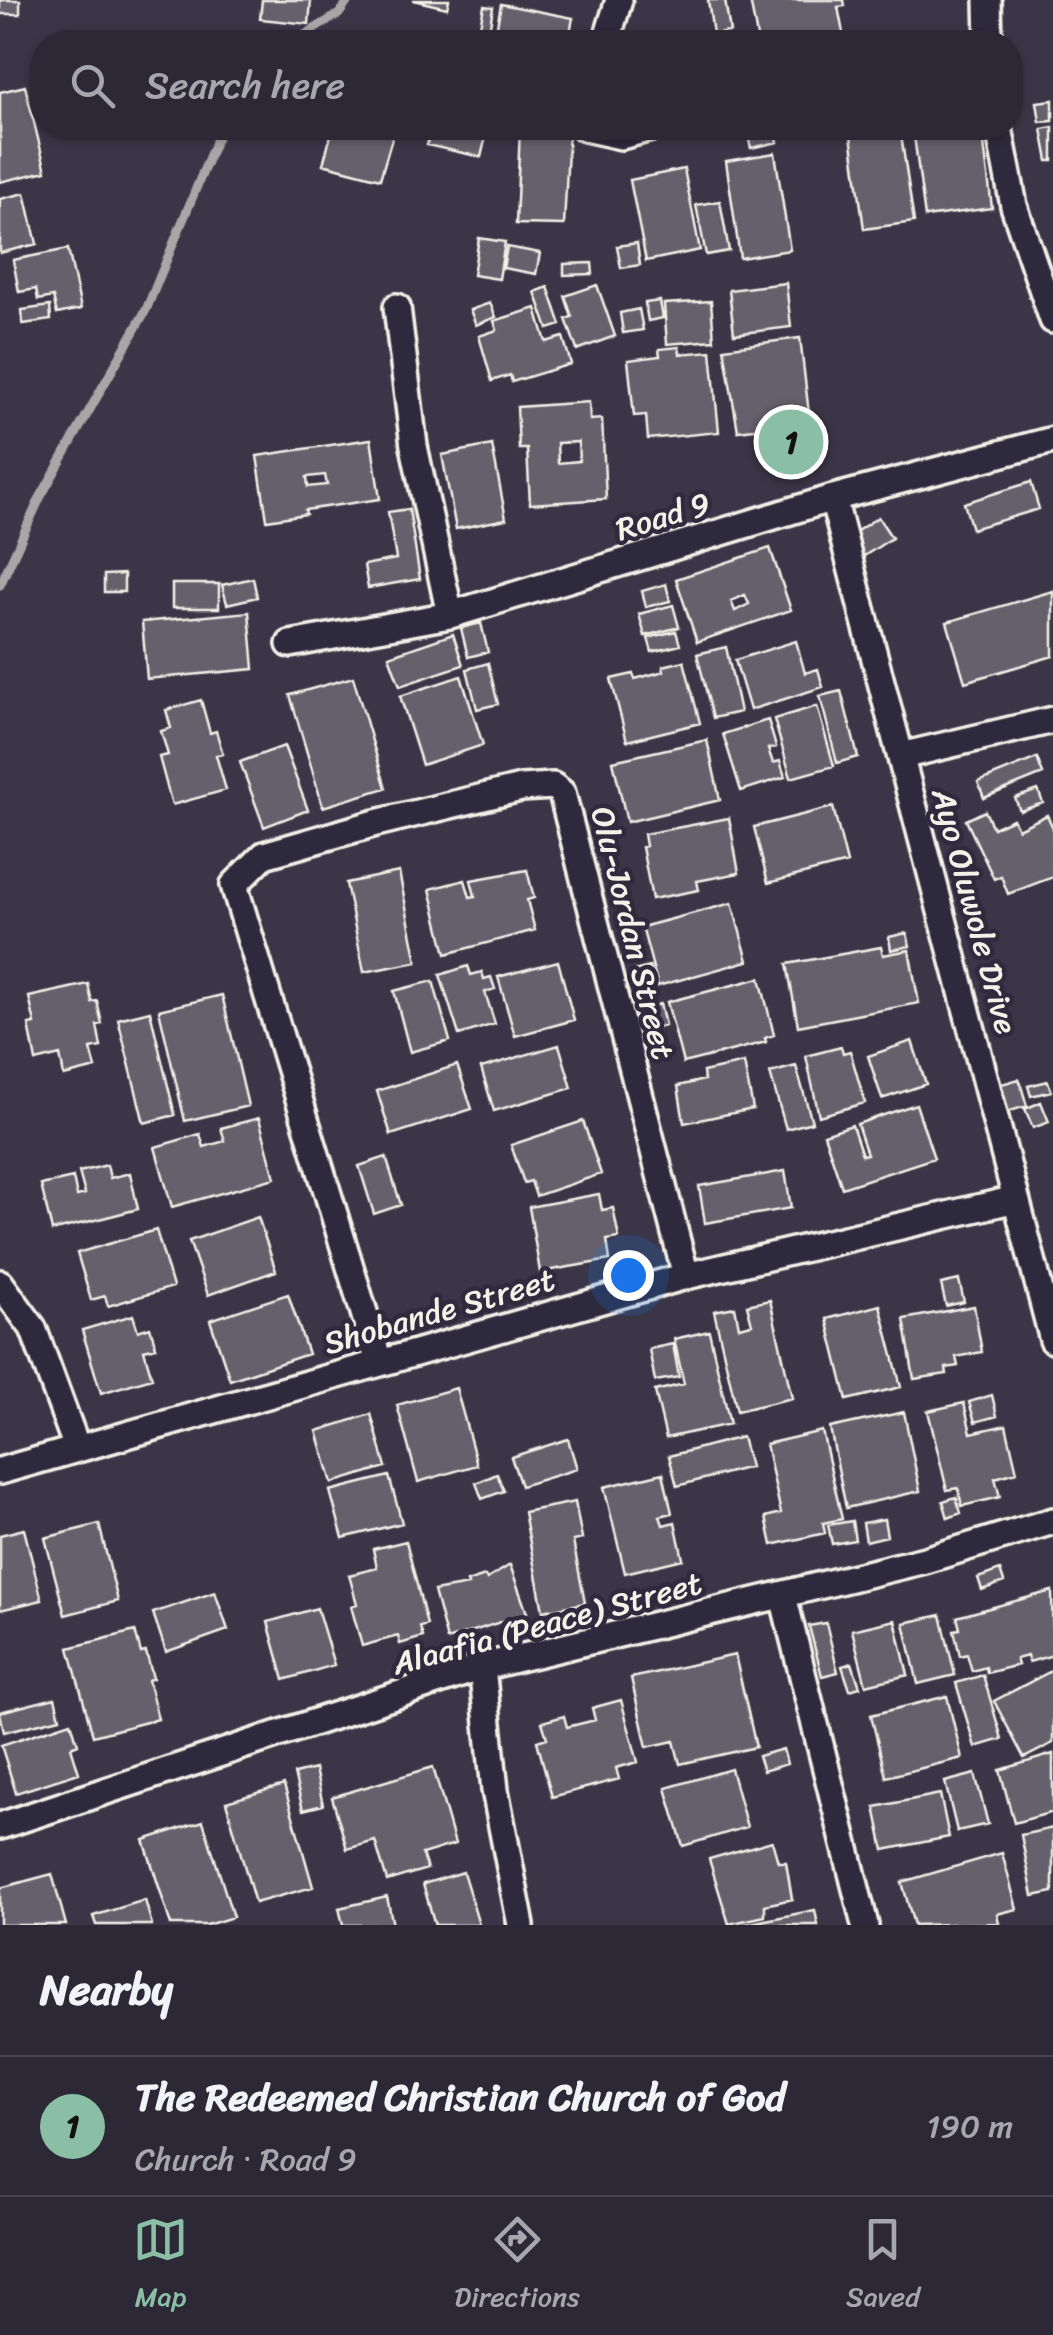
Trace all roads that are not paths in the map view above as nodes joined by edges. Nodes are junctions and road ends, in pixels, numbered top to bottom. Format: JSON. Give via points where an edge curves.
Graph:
{"nodes":[{"id":1,"x":620,"y":0,"type":"edge"},
{"id":2,"x":988,"y":0,"type":"edge"},
{"id":3,"x":610,"y":30,"type":"edge"},
{"id":4,"x":989,"y":30,"type":"edge"},
{"id":5,"x":1001,"y":140,"type":"edge"},
{"id":6,"x":397,"y":308,"type":"dead end"},
{"id":7,"x":1053,"y":320,"type":"edge"},
{"id":8,"x":1053,"y":440,"type":"edge"},
{"id":9,"x":833,"y":498,"type":"junction"},
{"id":10,"x":450,"y":615,"type":"junction"},
{"id":11,"x":290,"y":644,"type":"dead end"},
{"id":12,"x":1053,"y":720,"type":"edge"},
{"id":13,"x":901,"y":756,"type":"junction"},
{"id":14,"x":1016,"y":1199,"type":"junction"},
{"id":15,"x":686,"y":1276,"type":"junction"},
{"id":16,"x":0,"y":1283,"type":"edge"},
{"id":17,"x":1053,"y":1340,"type":"edge"},
{"id":18,"x":379,"y":1362,"type":"junction"},
{"id":19,"x":78,"y":1448,"type":"junction"},
{"id":20,"x":0,"y":1471,"type":"edge"},
{"id":21,"x":1053,"y":1520,"type":"edge"},
{"id":22,"x":783,"y":1596,"type":"junction"},
{"id":23,"x":482,"y":1667,"type":"junction"},
{"id":24,"x":0,"y":1826,"type":"edge"},
{"id":25,"x":522,"y":1925,"type":"edge"},
{"id":26,"x":865,"y":1925,"type":"edge"}],
"edges":[{"from":1,"to":3,"type":"street"},
{"from":2,"to":4,"type":"street"},
{"from":5,"to":7,"type":"street","via":[[1014,206]]},
{"from":6,"to":10,"type":"street","via":[[414,446]]},
{"from":8,"to":9,"type":"street","name":"Road 9"},
{"from":9,"to":10,"type":"street","name":"Road 9"},
{"from":9,"to":13,"type":"street","name":"Ayo Oluwole Drive"},
{"from":10,"to":11,"type":"street","name":"Road 9"},
{"from":12,"to":13,"type":"street"},
{"from":13,"to":14,"type":"street","name":"Ayo Oluwole Drive"},
{"from":14,"to":15,"type":"street","name":"Shobande Street"},
{"from":14,"to":17,"type":"street","name":"Ayo Oluwole Drive"},
{"from":15,"to":18,"type":"street","name":"Shobande Street"},
{"from":15,"to":18,"type":"street","name":"Olu-Jordan Street","via":[[562,793],[553,786],[521,788],[376,823],[264,855],[234,885]]},
{"from":16,"to":19,"type":"street","via":[[33,1328]]},
{"from":18,"to":19,"type":"street","name":"Shobande Street"},
{"from":19,"to":20,"type":"street","name":"Shobande Street"},
{"from":21,"to":22,"type":"street","name":"Alaafia (Peace) Street"},
{"from":22,"to":23,"type":"street","name":"Alaafia (Peace) Street"},
{"from":22,"to":26,"type":"street"},
{"from":23,"to":24,"type":"street","name":"Alaafia (Peace) Street"},
{"from":23,"to":25,"type":"street","via":[[494,1790]]}]}
